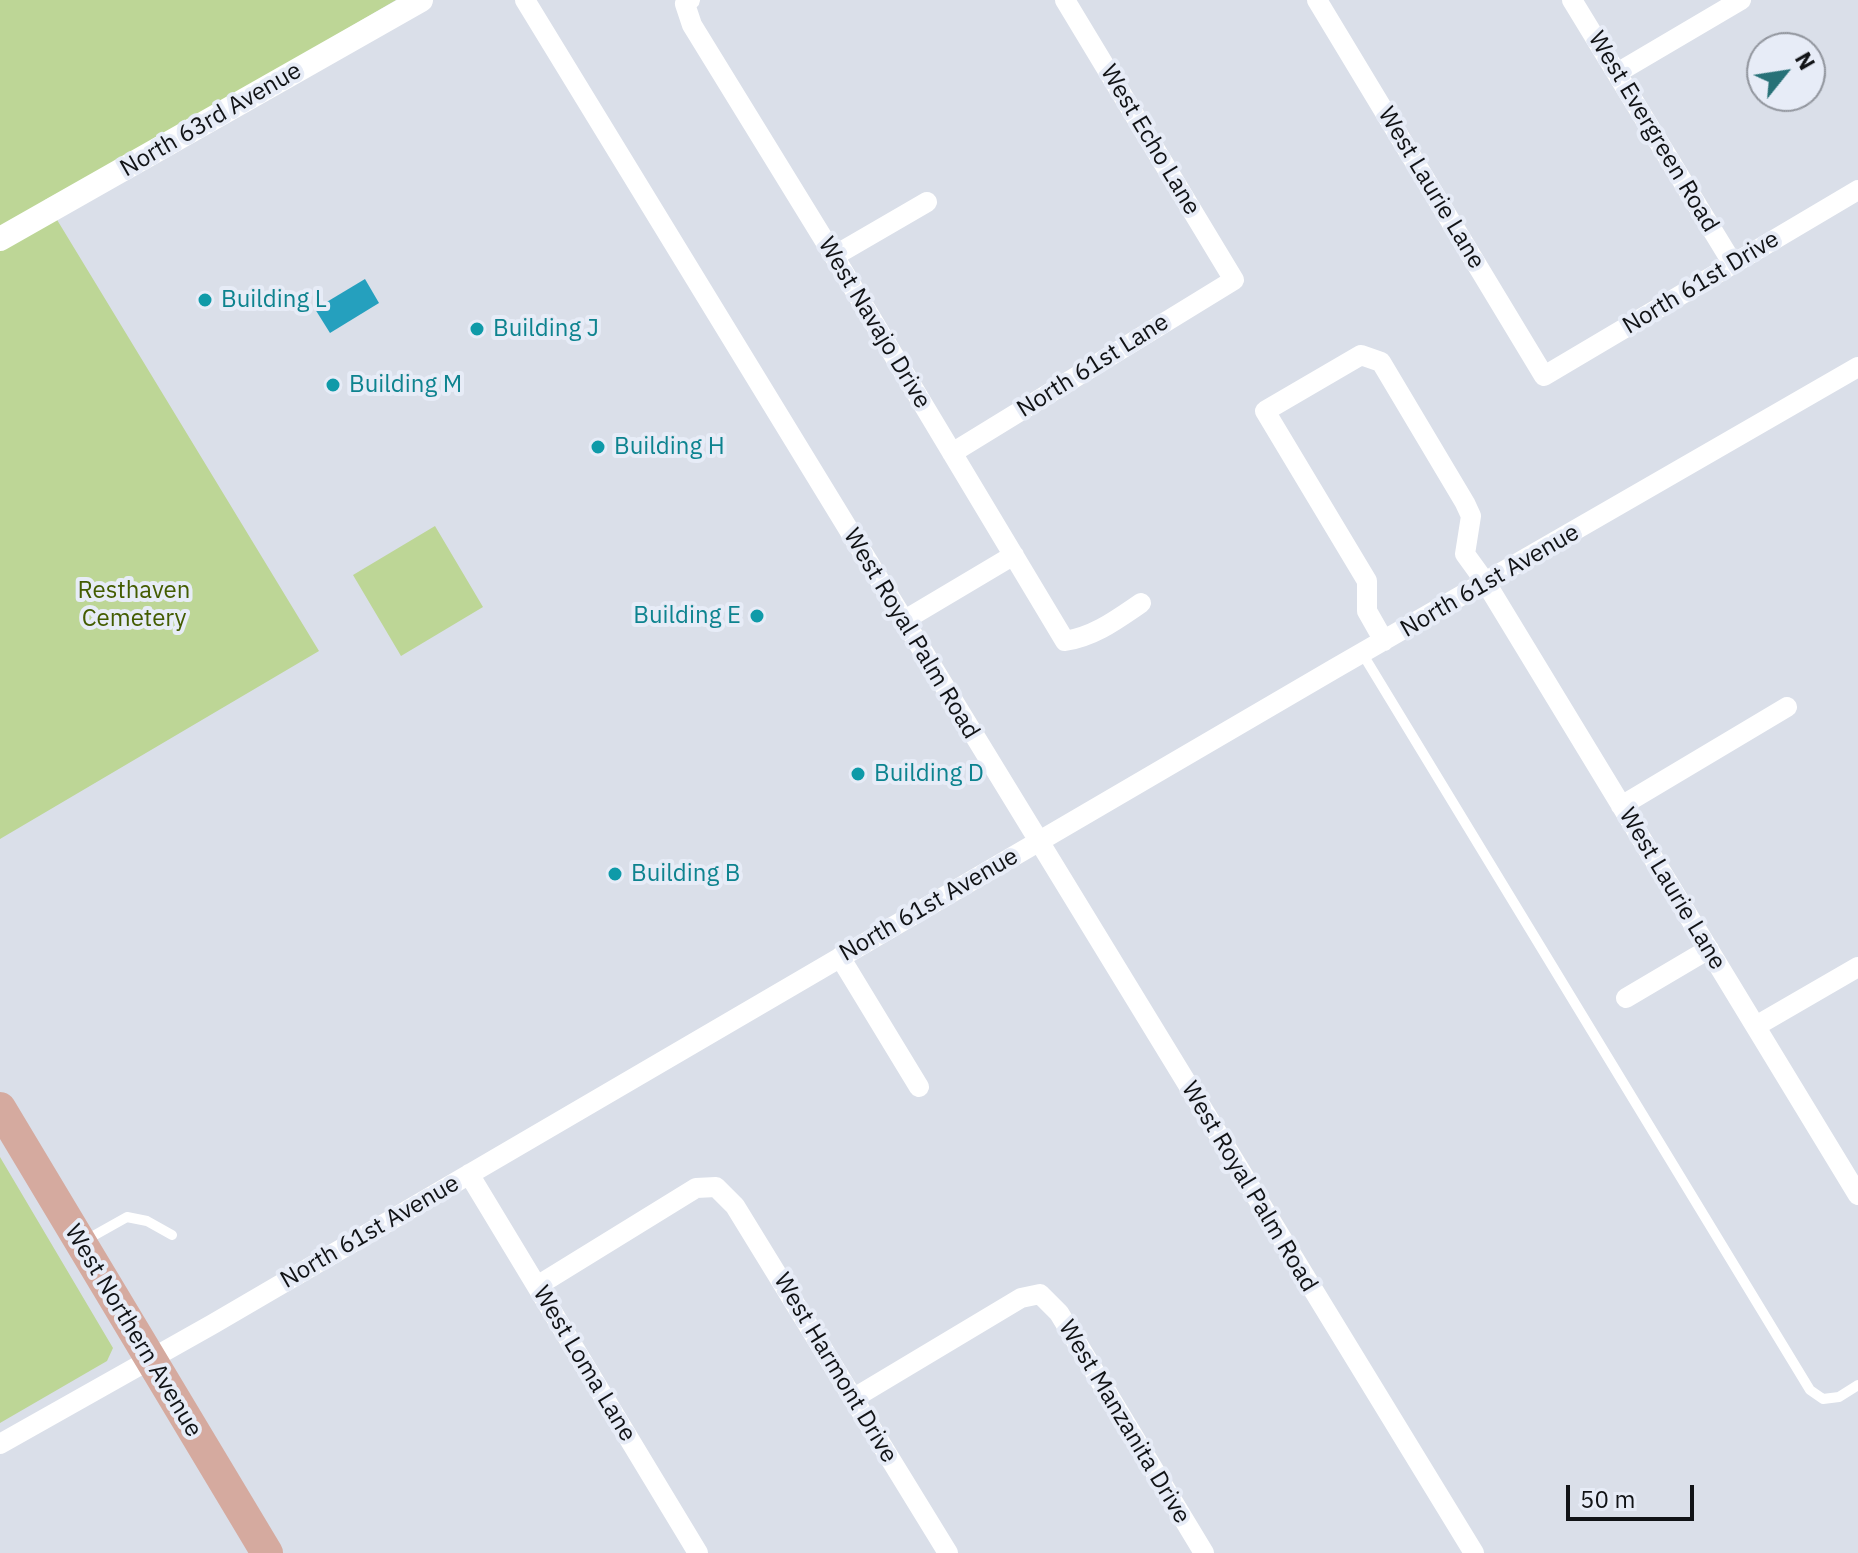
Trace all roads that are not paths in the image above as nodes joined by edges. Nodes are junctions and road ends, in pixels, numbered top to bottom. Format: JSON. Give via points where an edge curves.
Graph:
{"nodes":[{"id":1,"x":421,"y":0,"type":"edge"},
{"id":2,"x":525,"y":0,"type":"edge"},
{"id":3,"x":1065,"y":0,"type":"edge"},
{"id":4,"x":1317,"y":0,"type":"edge"},
{"id":5,"x":1572,"y":0,"type":"edge"},
{"id":6,"x":1741,"y":0,"type":"edge"},
{"id":7,"x":688,"y":2,"type":"edge"},
{"id":8,"x":1617,"y":73,"type":"junction"},
{"id":9,"x":1858,"y":190,"type":"edge"},
{"id":10,"x":927,"y":202,"type":"dead end"},
{"id":11,"x":0,"y":239,"type":"edge"},
{"id":12,"x":834,"y":256,"type":"junction"},
{"id":13,"x":1733,"y":264,"type":"junction"},
{"id":14,"x":1234,"y":280,"type":"joint"},
{"id":15,"x":1858,"y":367,"type":"edge"},
{"id":16,"x":1544,"y":376,"type":"joint"},
{"id":17,"x":952,"y":453,"type":"junction"},
{"id":18,"x":1014,"y":555,"type":"junction"},
{"id":19,"x":1486,"y":583,"type":"junction"},
{"id":20,"x":1141,"y":603,"type":"dead end"},
{"id":21,"x":903,"y":621,"type":"junction"},
{"id":22,"x":1384,"y":641,"type":"junction"},
{"id":23,"x":1362,"y":653,"type":"junction"},
{"id":24,"x":1787,"y":707,"type":"dead end"},
{"id":25,"x":1621,"y":806,"type":"junction"},
{"id":26,"x":1039,"y":841,"type":"junction"},
{"id":27,"x":1709,"y":949,"type":"junction"},
{"id":28,"x":840,"y":957,"type":"junction"},
{"id":29,"x":1858,"y":967,"type":"edge"},
{"id":30,"x":1626,"y":998,"type":"dead end"},
{"id":31,"x":1756,"y":1026,"type":"junction"},
{"id":32,"x":919,"y":1087,"type":"dead end"},
{"id":33,"x":0,"y":1108,"type":"edge"},
{"id":34,"x":469,"y":1174,"type":"junction"},
{"id":35,"x":1858,"y":1195,"type":"edge"},
{"id":36,"x":172,"y":1235,"type":"dead end"},
{"id":37,"x":80,"y":1243,"type":"junction"},
{"id":38,"x":537,"y":1286,"type":"junction"},
{"id":39,"x":150,"y":1359,"type":"junction"},
{"id":40,"x":1858,"y":1385,"type":"edge"},
{"id":41,"x":854,"y":1398,"type":"junction"},
{"id":42,"x":0,"y":1444,"type":"edge"},
{"id":43,"x":267,"y":1553,"type":"edge"},
{"id":44,"x":698,"y":1553,"type":"edge"},
{"id":45,"x":948,"y":1553,"type":"edge"},
{"id":46,"x":1204,"y":1553,"type":"edge"},
{"id":47,"x":1474,"y":1553,"type":"edge"}],
"edges":[{"from":1,"to":11,"type":"street","name":"North 63rd Avenue"},
{"from":2,"to":21,"type":"street","name":"West Royal Palm Road"},
{"from":3,"to":14,"type":"street","name":"West Echo Lane"},
{"from":4,"to":16,"type":"street","name":"West Laurie Lane"},
{"from":5,"to":8,"type":"street","name":"West Evergreen Road"},
{"from":6,"to":8,"type":"street"},
{"from":7,"to":12,"type":"street","name":"West Navajo Drive","via":[[692,25]]},
{"from":8,"to":13,"type":"street","name":"West Evergreen Road"},
{"from":9,"to":13,"type":"street","name":"North 61st Drive"},
{"from":10,"to":12,"type":"street"},
{"from":12,"to":17,"type":"street","name":"West Navajo Drive"},
{"from":13,"to":16,"type":"street","name":"North 61st Drive"},
{"from":14,"to":17,"type":"street","name":"North 61st Lane"},
{"from":15,"to":19,"type":"street","name":"North 61st Avenue"},
{"from":17,"to":18,"type":"street","name":"West Navajo Drive"},
{"from":18,"to":20,"type":"street","name":"West Navajo Drive","via":[[1065,641],[1101,630]]},
{"from":18,"to":21,"type":"street"},
{"from":19,"to":22,"type":"street","name":"North 61st Avenue"},
{"from":19,"to":22,"type":"street","name":"West Laurie Lane","via":[[1465,554],[1471,516],[1465,503],[1381,362],[1361,355],[1265,411],[1367,581],[1367,611]]},
{"from":19,"to":25,"type":"street","name":"West Laurie Lane"},
{"from":21,"to":26,"type":"street","name":"West Royal Palm Road"},
{"from":22,"to":23,"type":"street","name":"North 61st Avenue"},
{"from":23,"to":26,"type":"street","name":"North 61st Avenue"},
{"from":23,"to":40,"type":"lane","via":[[1810,1390],[1823,1399],[1839,1397]]},
{"from":24,"to":25,"type":"street"},
{"from":25,"to":27,"type":"street","name":"West Laurie Lane"},
{"from":26,"to":28,"type":"street","name":"North 61st Avenue"},
{"from":26,"to":47,"type":"street","name":"West Royal Palm Road"},
{"from":27,"to":30,"type":"street"},
{"from":27,"to":31,"type":"street","name":"West Laurie Lane"},
{"from":28,"to":32,"type":"street"},
{"from":28,"to":34,"type":"street","name":"North 61st Avenue"},
{"from":29,"to":31,"type":"street"},
{"from":31,"to":35,"type":"street","name":"West Laurie Lane"},
{"from":33,"to":37,"type":"main road","name":"West Northern Avenue"},
{"from":34,"to":38,"type":"street","name":"West Loma Lane"},
{"from":34,"to":39,"type":"street","name":"North 61st Avenue"},
{"from":36,"to":37,"type":"lane","via":[[127,1217]]},
{"from":37,"to":39,"type":"main road","name":"West Northern Avenue"},
{"from":38,"to":41,"type":"street","name":"West Harmont Drive","via":[[696,1188],[716,1187],[735,1206]]},
{"from":38,"to":44,"type":"street","name":"West Loma Lane"},
{"from":39,"to":42,"type":"street","name":"North 61st Avenue"},
{"from":39,"to":43,"type":"main road","name":"West Northern Avenue"},
{"from":41,"to":45,"type":"street","name":"West Harmont Drive"},
{"from":41,"to":46,"type":"street","name":"West Manzanita Drive","via":[[1021,1298],[1040,1294],[1059,1313]]}]}
